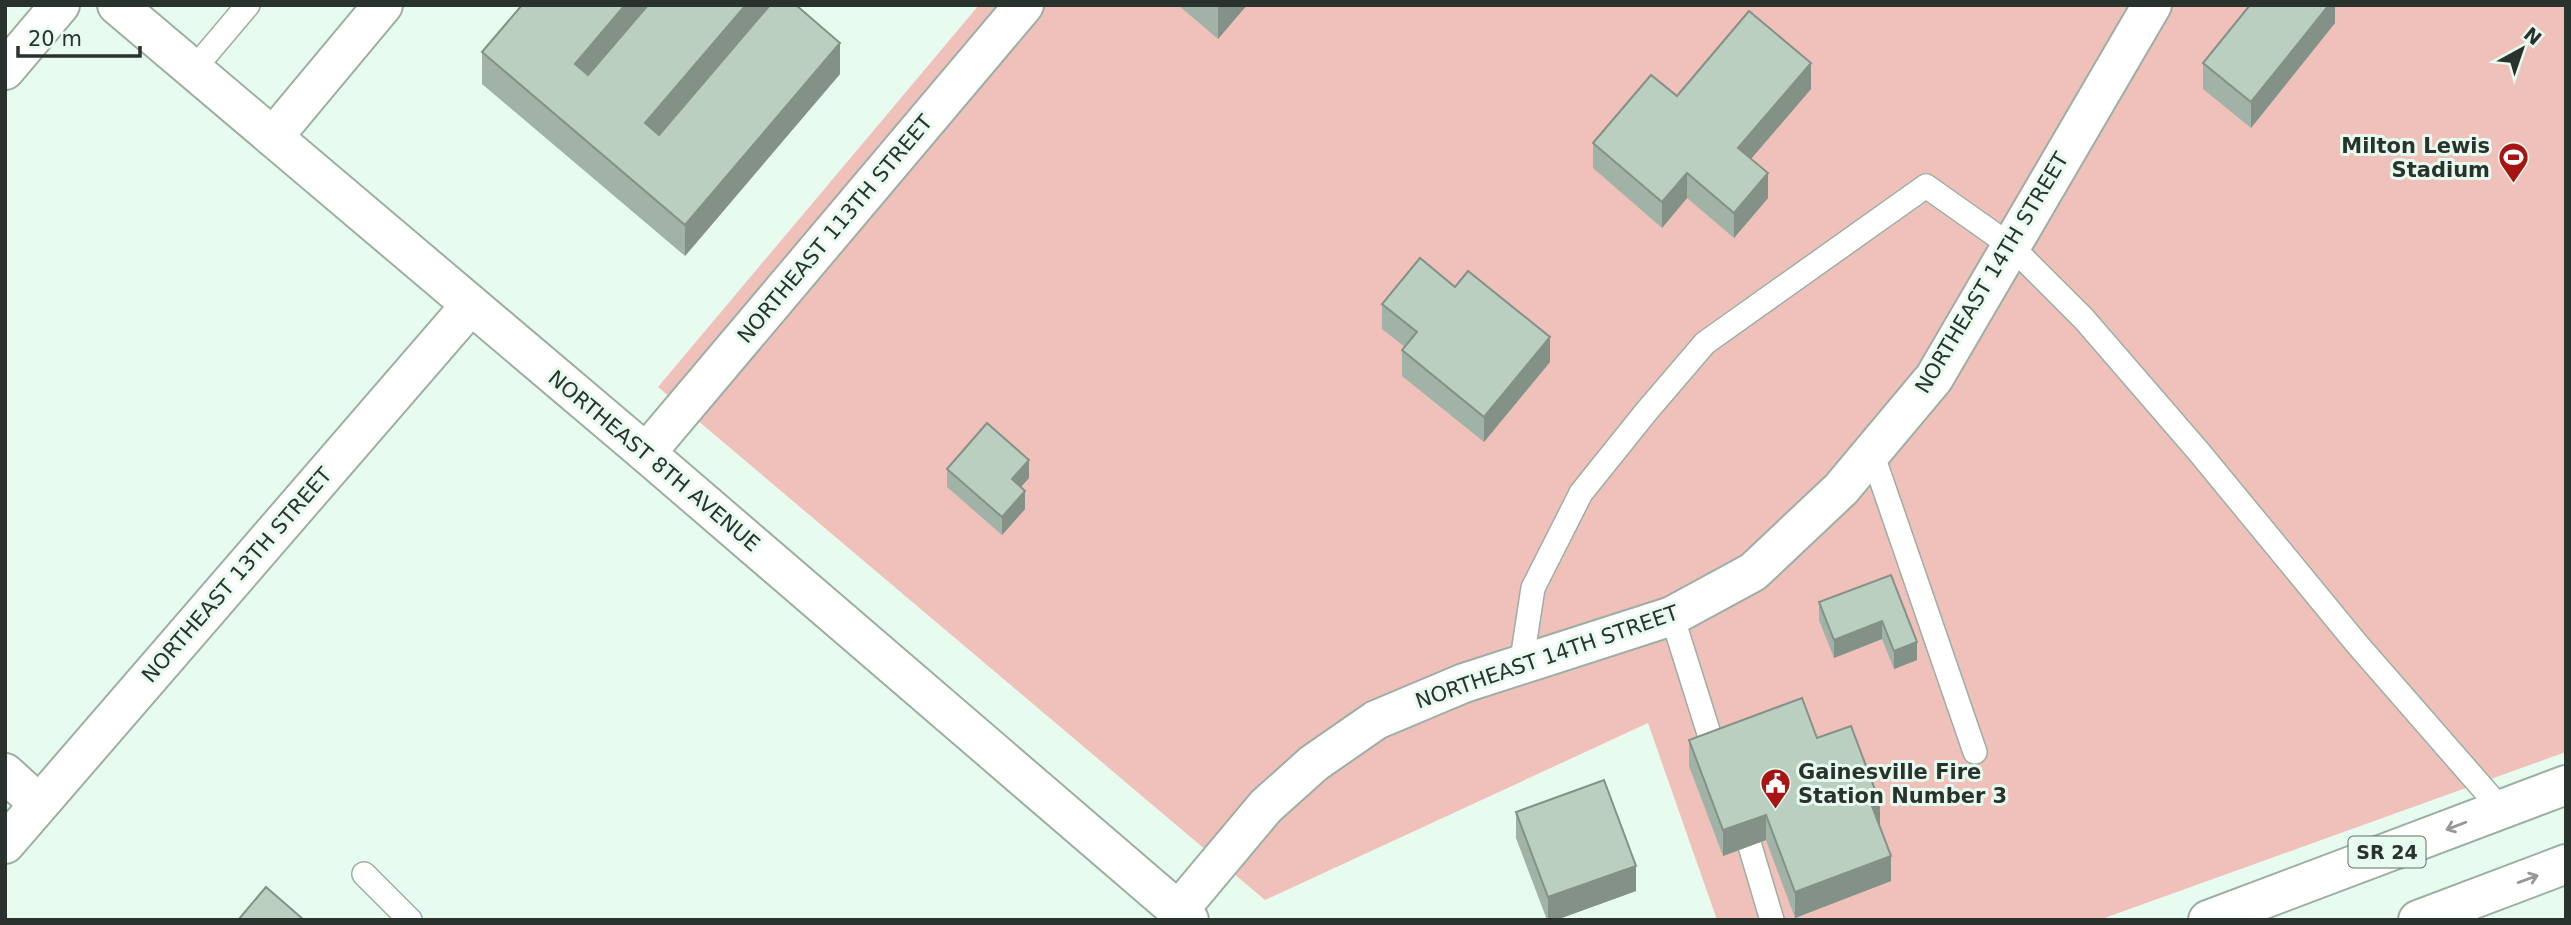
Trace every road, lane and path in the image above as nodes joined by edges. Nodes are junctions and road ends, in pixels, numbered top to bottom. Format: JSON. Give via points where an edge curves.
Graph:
{"nodes":[{"id":1,"x":60,"y":5,"type":"edge"},
{"id":2,"x":117,"y":5,"type":"edge"},
{"id":3,"x":248,"y":5,"type":"edge"},
{"id":4,"x":383,"y":5,"type":"edge"},
{"id":5,"x":1024,"y":5,"type":"edge"},
{"id":6,"x":2146,"y":8,"type":"edge"},
{"id":7,"x":5,"y":70,"type":"edge"},
{"id":8,"x":193,"y":70,"type":"junction"},
{"id":9,"x":273,"y":137,"type":"junction"},
{"id":10,"x":2011,"y":246,"type":"junction"},
{"id":11,"x":470,"y":306,"type":"junction"},
{"id":12,"x":646,"y":453,"type":"junction"},
{"id":13,"x":1872,"y":453,"type":"junction"},
{"id":14,"x":1672,"y":617,"type":"junction"},
{"id":15,"x":1521,"y":666,"type":"junction"},
{"id":16,"x":1975,"y":751,"type":"dead end"},
{"id":17,"x":1716,"y":756,"type":"edge"},
{"id":18,"x":5,"y":773,"type":"edge"},
{"id":19,"x":2566,"y":785,"type":"edge"},
{"id":20,"x":39,"y":804,"type":"junction"},
{"id":21,"x":2501,"y":809,"type":"junction"},
{"id":22,"x":5,"y":844,"type":"edge"},
{"id":23,"x":1751,"y":846,"type":"edge"},
{"id":24,"x":2566,"y":864,"type":"edge"},
{"id":25,"x":364,"y":874,"type":"dead end"},
{"id":26,"x":1184,"y":915,"type":"edge"},
{"id":27,"x":410,"y":920,"type":"edge"},
{"id":28,"x":1772,"y":920,"type":"edge"},
{"id":29,"x":2208,"y":920,"type":"edge"},
{"id":30,"x":2418,"y":920,"type":"edge"}],
"edges":[{"from":1,"to":7,"type":"main road"},
{"from":2,"to":8,"type":"main road","name":"NORTHEAST 8TH AVENUE"},
{"from":3,"to":8,"type":"lane"},
{"from":4,"to":9,"type":"main road"},
{"from":5,"to":12,"type":"main road","name":"NORTHEAST 113TH STREET"},
{"from":6,"to":10,"type":"main road","name":"NORTHEAST 14TH STREET"},
{"from":8,"to":9,"type":"main road","name":"NORTHEAST 8TH AVENUE"},
{"from":9,"to":11,"type":"main road","name":"NORTHEAST 8TH AVENUE"},
{"from":10,"to":13,"type":"main road","name":"NORTHEAST 14TH STREET","via":[[1934,378]]},
{"from":10,"to":15,"type":"lane","via":[[1926,186],[1705,343],[1581,492],[1533,588]]},
{"from":10,"to":21,"type":"lane","via":[[2093,329]]},
{"from":11,"to":12,"type":"main road","name":"NORTHEAST 8TH AVENUE"},
{"from":11,"to":20,"type":"main road","name":"NORTHEAST 13TH STREET"},
{"from":12,"to":26,"type":"main road","name":"NORTHEAST 8TH AVENUE"},
{"from":13,"to":14,"type":"main road","name":"NORTHEAST 14TH STREET","via":[[1841,489],[1753,572]]},
{"from":13,"to":16,"type":"lane"},
{"from":14,"to":15,"type":"main road","name":"NORTHEAST 14TH STREET"},
{"from":14,"to":17,"type":"lane"},
{"from":15,"to":26,"type":"main road","name":"NORTHEAST 14TH STREET","via":[[1464,683],[1376,720],[1314,763],[1266,806]]},
{"from":18,"to":20,"type":"main road"},
{"from":19,"to":21,"type":"main road","number":"SR 24"},
{"from":20,"to":22,"type":"main road","name":"NORTHEAST 13TH STREET"},
{"from":21,"to":29,"type":"main road","number":"SR 24","one_way":true},
{"from":23,"to":28,"type":"lane"},
{"from":30,"to":24,"type":"main road","one_way":true},
{"from":25,"to":27,"type":"lane"}]}
